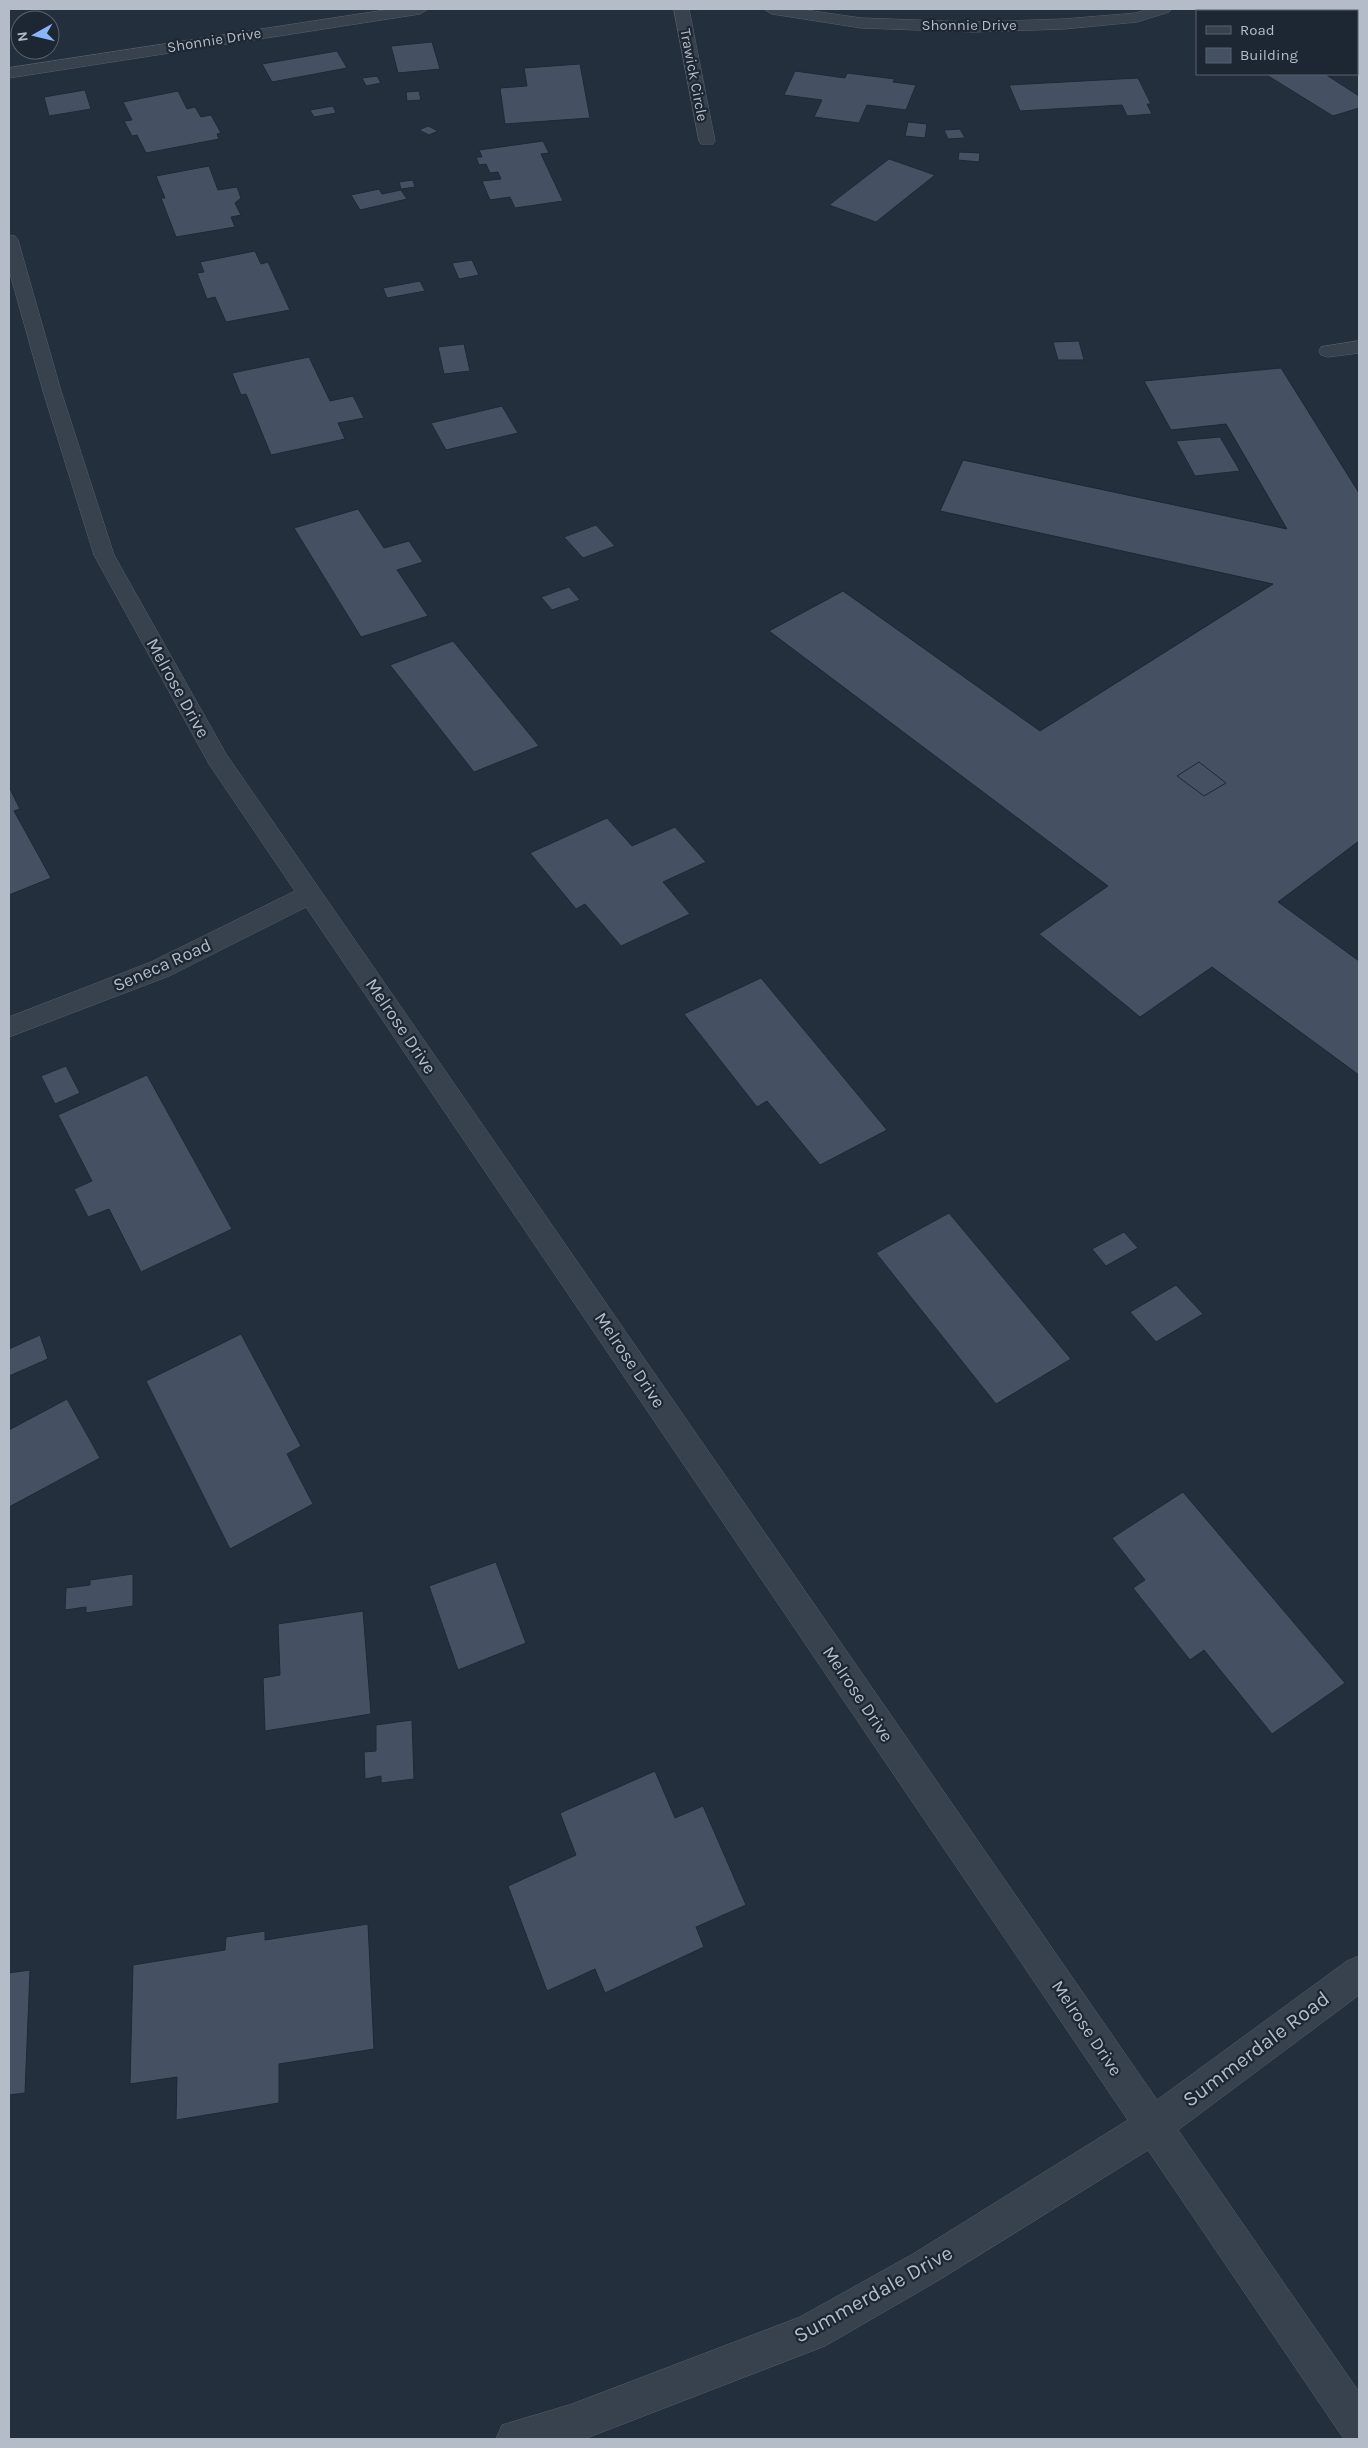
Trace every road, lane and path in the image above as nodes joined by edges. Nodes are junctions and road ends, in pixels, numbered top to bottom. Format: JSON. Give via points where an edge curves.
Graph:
{"nodes":[{"id":1,"x":420,"y":9,"type":"edge"},
{"id":2,"x":681,"y":9,"type":"edge"},
{"id":3,"x":772,"y":9,"type":"edge"},
{"id":4,"x":1164,"y":9,"type":"edge"},
{"id":5,"x":9,"y":73,"type":"edge"},
{"id":6,"x":707,"y":141,"type":"dead end"},
{"id":7,"x":9,"y":240,"type":"edge"},
{"id":8,"x":1359,"y":347,"type":"edge"},
{"id":9,"x":1328,"y":351,"type":"dead end"},
{"id":10,"x":310,"y":894,"type":"junction"},
{"id":11,"x":9,"y":1026,"type":"edge"},
{"id":12,"x":1359,"y":1973,"type":"edge"},
{"id":13,"x":1154,"y":2125,"type":"junction"},
{"id":14,"x":1359,"y":2426,"type":"edge"},
{"id":15,"x":516,"y":2439,"type":"edge"}],
"edges":[{"from":1,"to":5,"type":"street","name":"Shonnie Drive"},
{"from":2,"to":6,"type":"street","name":"Trawick Circle"},
{"from":3,"to":4,"type":"street","name":"Shonnie Drive","via":[[861,23],[974,27],[1064,24],[1137,17]]},
{"from":7,"to":10,"type":"street","name":"Melrose Drive","via":[[104,555],[217,758]]},
{"from":8,"to":9,"type":"street"},
{"from":10,"to":11,"type":"street","name":"Seneca Road","via":[[160,969]]},
{"from":10,"to":13,"type":"street","name":"Melrose Drive"},
{"from":12,"to":13,"type":"street","name":"Summerdale Road"},
{"from":13,"to":14,"type":"street","name":"Melrose Drive"},
{"from":13,"to":15,"type":"street","name":"Summerdale Drive","via":[[926,2267],[811,2332],[572,2424]]}]}
